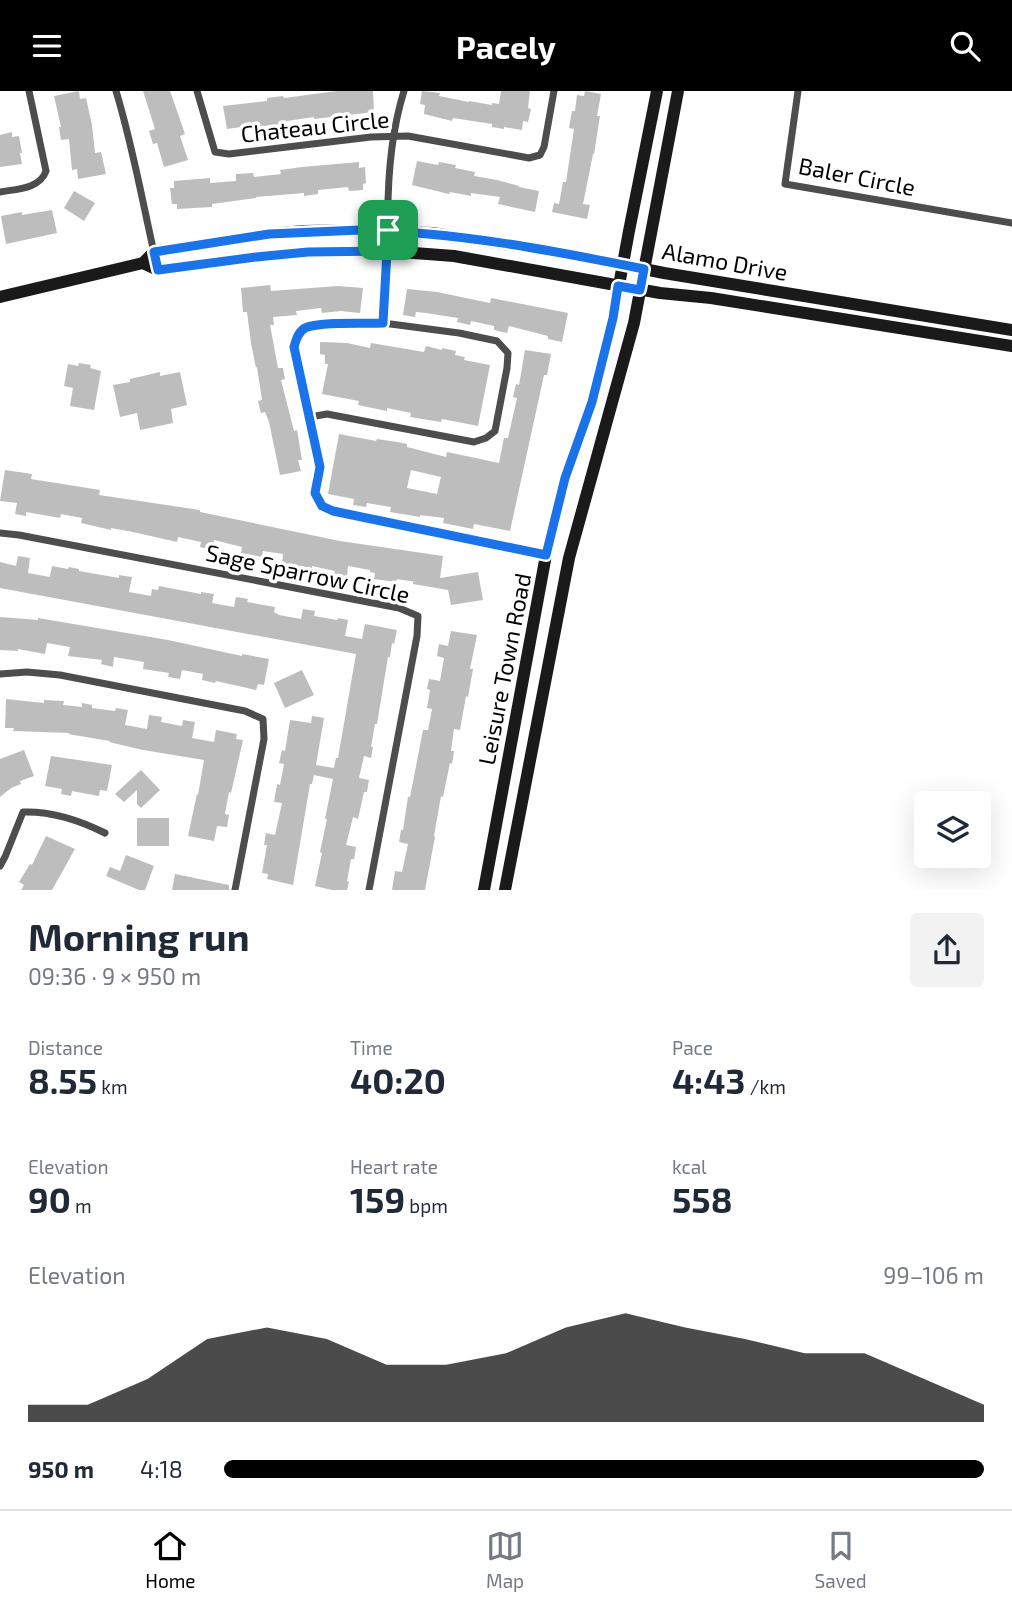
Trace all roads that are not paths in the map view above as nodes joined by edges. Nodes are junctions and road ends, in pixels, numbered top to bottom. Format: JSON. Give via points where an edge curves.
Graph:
{"nodes":[{"id":1,"x":29,"y":91,"type":"edge"},
{"id":2,"x":116,"y":91,"type":"edge"},
{"id":3,"x":197,"y":91,"type":"edge"},
{"id":4,"x":404,"y":91,"type":"edge"},
{"id":5,"x":554,"y":91,"type":"edge"},
{"id":6,"x":657,"y":91,"type":"edge"},
{"id":7,"x":678,"y":91,"type":"edge"},
{"id":8,"x":798,"y":91,"type":"edge"},
{"id":9,"x":393,"y":136,"type":"junction"},
{"id":10,"x":0,"y":192,"type":"edge"},
{"id":11,"x":1012,"y":223,"type":"edge"},
{"id":12,"x":388,"y":230,"type":"junction"},
{"id":13,"x":387,"y":251,"type":"junction"},
{"id":14,"x":154,"y":252,"type":"junction"},
{"id":15,"x":143,"y":263,"type":"junction"},
{"id":16,"x":622,"y":265,"type":"junction"},
{"id":17,"x":644,"y":269,"type":"junction"},
{"id":18,"x":158,"y":270,"type":"junction"},
{"id":19,"x":618,"y":286,"type":"junction"},
{"id":20,"x":640,"y":290,"type":"junction"},
{"id":21,"x":0,"y":297,"type":"edge"},
{"id":22,"x":383,"y":323,"type":"junction"},
{"id":23,"x":1012,"y":330,"type":"edge"},
{"id":24,"x":1012,"y":346,"type":"edge"},
{"id":25,"x":310,"y":417,"type":"junction"},
{"id":26,"x":0,"y":533,"type":"edge"},
{"id":27,"x":546,"y":555,"type":"junction"},
{"id":28,"x":0,"y":674,"type":"edge"},
{"id":29,"x":105,"y":832,"type":"dead end"},
{"id":30,"x":0,"y":866,"type":"edge"},
{"id":31,"x":235,"y":890,"type":"edge"},
{"id":32,"x":369,"y":890,"type":"edge"},
{"id":33,"x":484,"y":890,"type":"edge"},
{"id":34,"x":505,"y":890,"type":"edge"}],
"edges":[{"from":1,"to":10,"type":"street","via":[[46,171],[35,184]]},
{"from":2,"to":14,"type":"street"},
{"from":3,"to":9,"type":"street","name":"Chateau Circle","via":[[215,152]]},
{"from":4,"to":9,"type":"street"},
{"from":5,"to":9,"type":"street","name":"Chateau Circle","via":[[544,147],[535,157]]},
{"from":6,"to":16,"type":"main road","name":"Leisure Town Road"},
{"from":7,"to":17,"type":"main road","name":"Leisure Town Road"},
{"from":8,"to":11,"type":"street","name":"Baler Circle","via":[[785,184]]},
{"from":9,"to":12,"type":"street"},
{"from":12,"to":13,"type":"street"},
{"from":12,"to":14,"type":"main road","name":"Alamo Drive","via":[[269,234]]},
{"from":12,"to":16,"type":"main road","name":"Alamo Drive","via":[[473,239]]},
{"from":13,"to":18,"type":"main road","name":"Alamo Drive","via":[[295,253]]},
{"from":13,"to":19,"type":"main road","name":"Alamo Drive","via":[[454,256]]},
{"from":13,"to":22,"type":"street"},
{"from":14,"to":15,"type":"main road"},
{"from":14,"to":18,"type":"street"},
{"from":15,"to":18,"type":"main road"},
{"from":15,"to":21,"type":"main road"},
{"from":16,"to":17,"type":"main road","name":"Alamo Drive"},
{"from":16,"to":19,"type":"main road","name":"Leisure Town Road"},
{"from":17,"to":20,"type":"main road","name":"Leisure Town Road"},
{"from":17,"to":23,"type":"main road","name":"Alamo Drive"},
{"from":19,"to":20,"type":"main road","name":"Alamo Drive"},
{"from":19,"to":27,"type":"main road","name":"Leisure Town Road","via":[[592,402],[565,478]]},
{"from":20,"to":24,"type":"main road","name":"Alamo Drive"},
{"from":20,"to":34,"type":"main road","name":"Leisure Town Road","via":[[569,558]]},
{"from":22,"to":25,"type":"street","via":[[324,324],[304,328],[298,335],[294,347]]},
{"from":22,"to":25,"type":"street","via":[[497,341],[508,353],[508,361],[495,431],[474,442],[327,414]]},
{"from":25,"to":27,"type":"street","via":[[320,467],[315,493],[322,506]]},
{"from":26,"to":32,"type":"street","name":"Sage Sparrow Circle","via":[[399,608],[418,617]]},
{"from":27,"to":33,"type":"main road","name":"Leisure Town Road"},
{"from":28,"to":31,"type":"street","via":[[60,675],[245,711],[263,719],[264,739]]},
{"from":29,"to":30,"type":"street","via":[[84,822],[23,812]]}]}
